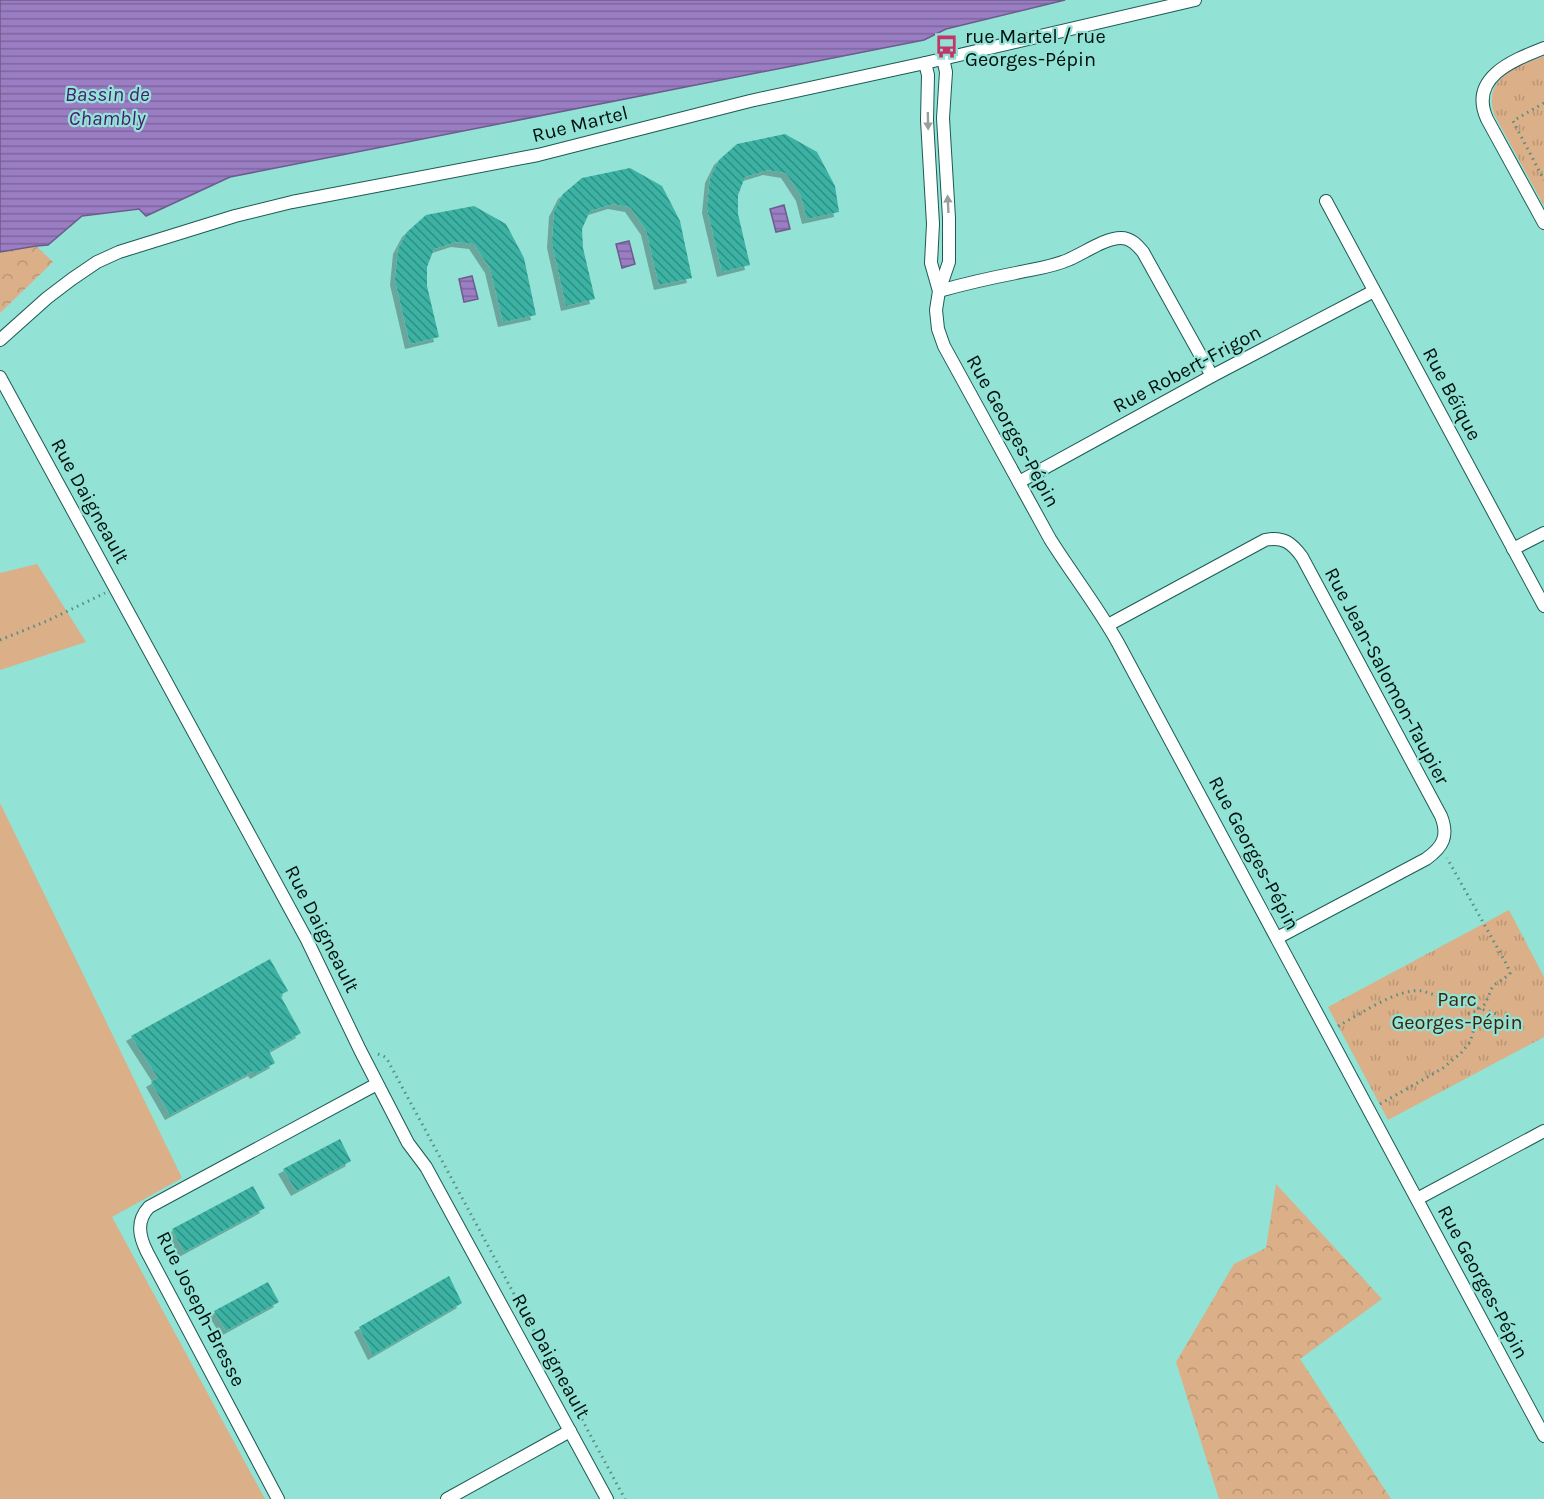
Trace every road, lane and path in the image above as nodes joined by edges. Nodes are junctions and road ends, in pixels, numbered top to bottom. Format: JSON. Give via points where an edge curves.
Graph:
{"nodes":[{"id":1,"x":1195,"y":0,"type":"edge"},
{"id":2,"x":1544,"y":48,"type":"edge"},
{"id":3,"x":943,"y":58,"type":"junction"},
{"id":4,"x":925,"y":63,"type":"junction"},
{"id":5,"x":1544,"y":103,"type":"edge"},
{"id":6,"x":1544,"y":180,"type":"edge"},
{"id":7,"x":1326,"y":201,"type":"dead end"},
{"id":8,"x":1544,"y":223,"type":"edge"},
{"id":9,"x":939,"y":291,"type":"junction"},
{"id":10,"x":1374,"y":291,"type":"junction"},
{"id":11,"x":0,"y":340,"type":"edge"},
{"id":12,"x":1212,"y":376,"type":"junction"},
{"id":13,"x":0,"y":377,"type":"edge"},
{"id":14,"x":1019,"y":482,"type":"junction"},
{"id":15,"x":1544,"y":532,"type":"edge"},
{"id":16,"x":1514,"y":549,"type":"junction"},
{"id":17,"x":107,"y":592,"type":"dead end"},
{"id":18,"x":1544,"y":606,"type":"edge"},
{"id":19,"x":1108,"y":625,"type":"junction"},
{"id":20,"x":0,"y":640,"type":"edge"},
{"id":21,"x":1446,"y":855,"type":"dead end"},
{"id":22,"x":1277,"y":938,"type":"junction"},
{"id":23,"x":1480,"y":1009,"type":"junction"},
{"id":24,"x":1468,"y":1014,"type":"dead end"},
{"id":25,"x":1497,"y":1014,"type":"dead end"},
{"id":26,"x":1338,"y":1026,"type":"dead end"},
{"id":27,"x":375,"y":1054,"type":"dead end"},
{"id":28,"x":377,"y":1084,"type":"junction"},
{"id":29,"x":1380,"y":1104,"type":"dead end"},
{"id":30,"x":1544,"y":1131,"type":"edge"},
{"id":31,"x":1417,"y":1198,"type":"junction"},
{"id":32,"x":570,"y":1431,"type":"junction"},
{"id":33,"x":1544,"y":1436,"type":"edge"},
{"id":34,"x":278,"y":1499,"type":"edge"},
{"id":35,"x":447,"y":1499,"type":"edge"},
{"id":36,"x":607,"y":1499,"type":"edge"},
{"id":37,"x":625,"y":1499,"type":"edge"}],
"edges":[{"from":1,"to":3,"type":"street","name":"Rue Martel"},
{"from":2,"to":8,"type":"street","via":[[1501,68],[1487,84],[1482,102],[1487,119]]},
{"from":3,"to":4,"type":"street","name":"Rue Martel"},
{"from":9,"to":3,"type":"street","name":"Rue Georges-Pépin","one_way":true,"via":[[949,262]]},
{"from":4,"to":9,"type":"street","name":"Rue Georges-Pépin","one_way":true,"via":[[933,224],[930,263]]},
{"from":4,"to":11,"type":"street","name":"Rue Martel","via":[[718,108],[538,155],[235,216],[97,262],[46,298]]},
{"from":5,"to":6,"type":"path","via":[[1513,121]]},
{"from":7,"to":10,"type":"street","name":"Rue Béïque"},
{"from":9,"to":12,"type":"street","via":[[1053,265],[1108,240],[1129,239],[1143,252]]},
{"from":9,"to":14,"type":"street","name":"Rue Georges-Pépin","via":[[936,310],[944,346]]},
{"from":10,"to":12,"type":"street","name":"Rue Robert-Frigon"},
{"from":10,"to":16,"type":"street","name":"Rue Béïque"},
{"from":12,"to":14,"type":"street","name":"Rue Robert-Frigon"},
{"from":13,"to":28,"type":"street","name":"Rue Daigneault","via":[[307,940]]},
{"from":14,"to":19,"type":"street","name":"Rue Georges-Pépin","via":[[1063,560]]},
{"from":15,"to":16,"type":"street"},
{"from":16,"to":18,"type":"street","name":"Rue Béïque"},
{"from":17,"to":20,"type":"path"},
{"from":19,"to":22,"type":"street","name":"Rue Georges-Pépin"},
{"from":19,"to":22,"type":"street","name":"Rue Jean-Salomon-Taupier","via":[[1265,540],[1288,542],[1302,558],[1441,816],[1444,837],[1426,859]]},
{"from":21,"to":23,"type":"path","via":[[1510,968],[1509,975],[1491,987]]},
{"from":22,"to":31,"type":"street","name":"Rue Georges-Pépin"},
{"from":23,"to":24,"type":"path"},
{"from":23,"to":25,"type":"path"},
{"from":23,"to":26,"type":"path","via":[[1410,990]]},
{"from":23,"to":29,"type":"path","via":[[1470,1042],[1461,1053],[1443,1068]]},
{"from":27,"to":37,"type":"path","name":"Rue Daigneault","via":[[388,1061]]},
{"from":28,"to":32,"type":"street","name":"Rue Daigneault"},
{"from":28,"to":34,"type":"street","name":"Rue Joseph-Bresse","via":[[149,1207],[140,1223],[147,1252]]},
{"from":30,"to":31,"type":"street"},
{"from":31,"to":33,"type":"street","name":"Rue Georges-Pépin"},
{"from":32,"to":35,"type":"street"},
{"from":32,"to":36,"type":"street","name":"Rue Daigneault"}]}
